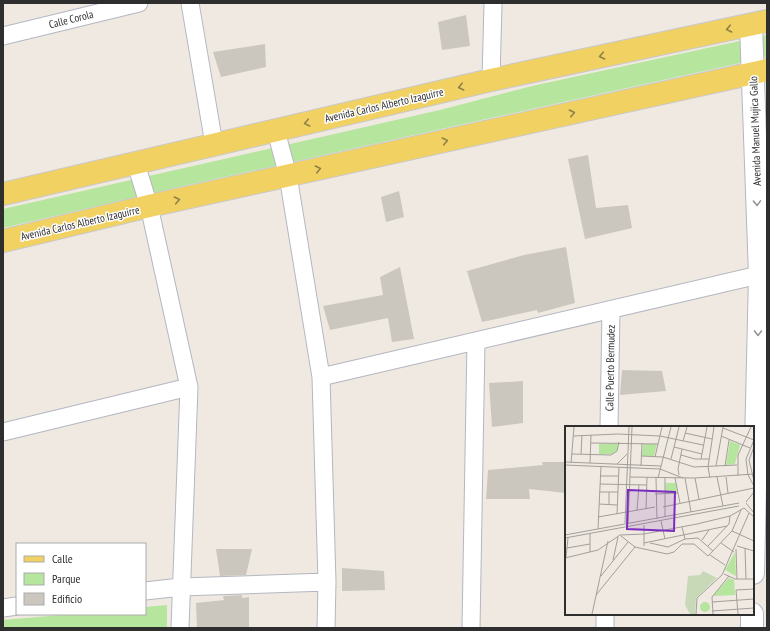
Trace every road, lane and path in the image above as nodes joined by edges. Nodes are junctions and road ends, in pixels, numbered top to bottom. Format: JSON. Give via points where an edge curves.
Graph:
{"nodes":[{"id":1,"x":139,"y":3,"type":"edge"},
{"id":2,"x":190,"y":3,"type":"edge"},
{"id":3,"x":493,"y":3,"type":"edge"},
{"id":4,"x":759,"y":23,"type":"edge"},
{"id":5,"x":3,"y":36,"type":"edge"},
{"id":6,"x":760,"y":72,"type":"edge"},
{"id":7,"x":491,"y":80,"type":"junction"},
{"id":8,"x":276,"y":131,"type":"junction"},
{"id":9,"x":214,"y":144,"type":"junction"},
{"id":10,"x":136,"y":164,"type":"junction"},
{"id":11,"x":288,"y":176,"type":"junction"},
{"id":12,"x":3,"y":194,"type":"edge"},
{"id":13,"x":149,"y":206,"type":"junction"},
{"id":14,"x":3,"y":241,"type":"edge"},
{"id":15,"x":763,"y":274,"type":"edge"},
{"id":16,"x":611,"y":310,"type":"junction"},
{"id":17,"x":476,"y":341,"type":"junction"},
{"id":18,"x":321,"y":377,"type":"junction"},
{"id":19,"x":189,"y":386,"type":"junction"},
{"id":20,"x":609,"y":426,"type":"edge"},
{"id":21,"x":3,"y":432,"type":"edge"},
{"id":22,"x":754,"y":543,"type":"edge"},
{"id":23,"x":327,"y":582,"type":"junction"},
{"id":24,"x":181,"y":587,"type":"junction"},
{"id":25,"x":146,"y":591,"type":"edge"},
{"id":26,"x":16,"y":606,"type":"edge"},
{"id":27,"x":3,"y":608,"type":"edge"},
{"id":28,"x":605,"y":615,"type":"edge"},
{"id":29,"x":752,"y":615,"type":"edge"},
{"id":30,"x":180,"y":628,"type":"edge"},
{"id":31,"x":326,"y":628,"type":"edge"},
{"id":32,"x":470,"y":628,"type":"edge"},
{"id":33,"x":605,"y":628,"type":"edge"},
{"id":34,"x":752,"y":628,"type":"edge"}],
"edges":[{"from":1,"to":5,"type":"street","name":"Calle Corola"},
{"from":2,"to":9,"type":"street"},
{"from":3,"to":7,"type":"street"},
{"from":4,"to":6,"type":"street","name":"Avenida Manuel Mujica Gallo"},
{"from":4,"to":7,"type":"main road","name":"Avenida Carlos Alberto Izaguirre","one_way":true},
{"from":11,"to":6,"type":"main road","name":"Avenida Carlos Alberto Izaguirre","one_way":true},
{"from":6,"to":15,"type":"street","name":"Avenida Manuel Mujica Gallo","one_way":true},
{"from":7,"to":8,"type":"main road","name":"Avenida Carlos Alberto Izaguirre","one_way":true},
{"from":8,"to":9,"type":"main road","name":"Avenida Carlos Alberto Izaguirre"},
{"from":8,"to":11,"type":"street"},
{"from":9,"to":10,"type":"main road","name":"Avenida Carlos Alberto Izaguirre"},
{"from":10,"to":12,"type":"main road","name":"Avenida Carlos Alberto Izaguirre"},
{"from":10,"to":13,"type":"street"},
{"from":13,"to":11,"type":"main road","name":"Avenida Carlos Alberto Izaguirre","one_way":true},
{"from":11,"to":18,"type":"street"},
{"from":13,"to":14,"type":"main road","name":"Avenida Carlos Alberto Izaguirre"},
{"from":13,"to":19,"type":"street"},
{"from":15,"to":16,"type":"street"},
{"from":15,"to":22,"type":"street","name":"Avenida Manuel Mujica Gallo","one_way":true},
{"from":16,"to":17,"type":"street"},
{"from":16,"to":20,"type":"street","name":"Calle Puerto Bermudez"},
{"from":17,"to":18,"type":"street"},
{"from":17,"to":32,"type":"street"},
{"from":18,"to":23,"type":"street"},
{"from":19,"to":21,"type":"street"},
{"from":19,"to":24,"type":"street"},
{"from":23,"to":24,"type":"street"},
{"from":23,"to":31,"type":"street"},
{"from":24,"to":25,"type":"street"},
{"from":24,"to":30,"type":"street"},
{"from":26,"to":27,"type":"street"},
{"from":28,"to":33,"type":"street"},
{"from":29,"to":34,"type":"street"}]}
